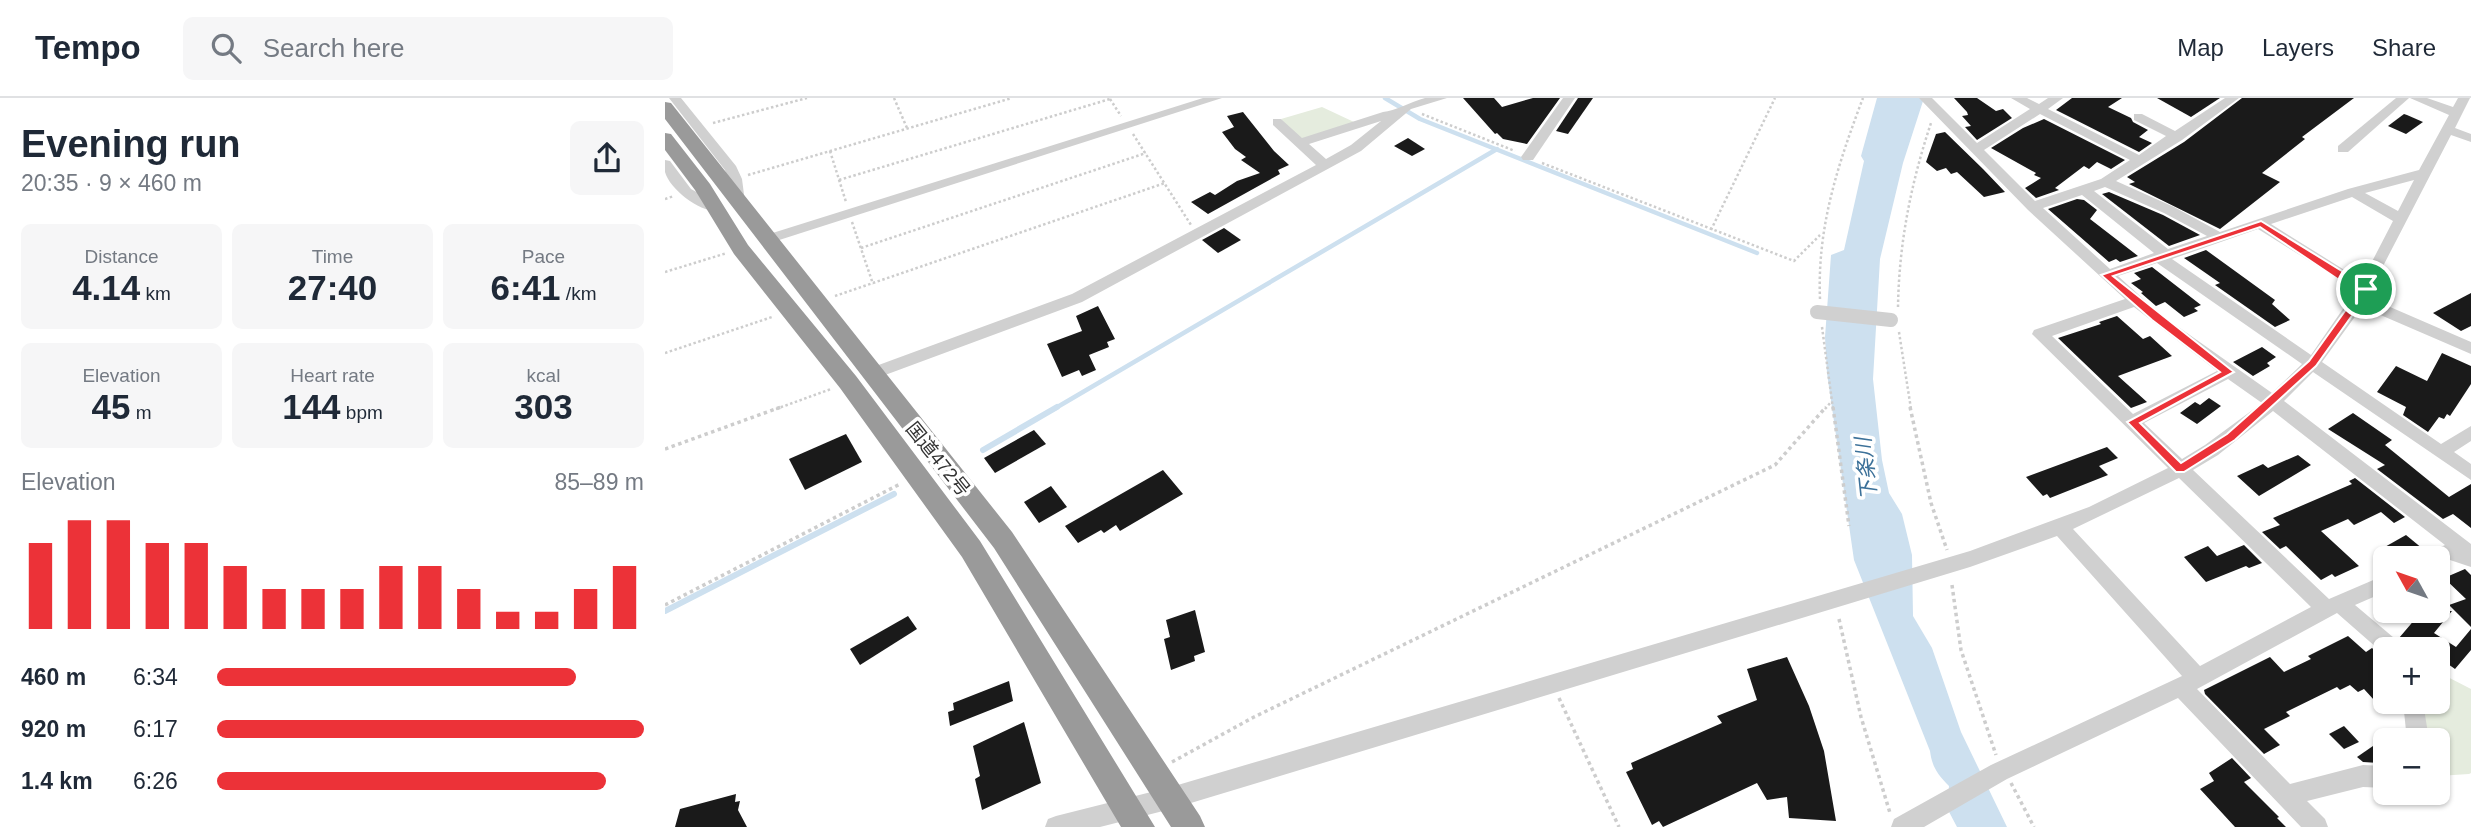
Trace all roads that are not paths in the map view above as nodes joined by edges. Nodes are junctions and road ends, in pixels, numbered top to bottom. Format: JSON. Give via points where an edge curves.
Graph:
{"nodes":[{"id":1,"x":675,"y":98,"type":"edge"},
{"id":2,"x":1216,"y":98,"type":"edge"},
{"id":3,"x":1395,"y":98,"type":"edge"},
{"id":4,"x":1441,"y":98,"type":"edge"},
{"id":5,"x":1569,"y":98,"type":"edge"},
{"id":6,"x":2017,"y":98,"type":"edge"},
{"id":7,"x":2057,"y":98,"type":"edge"},
{"id":8,"x":2403,"y":98,"type":"edge"},
{"id":9,"x":2416,"y":98,"type":"edge"},
{"id":10,"x":2464,"y":98,"type":"edge"},
{"id":11,"x":2232,"y":99,"type":"edge"},
{"id":12,"x":665,"y":107,"type":"edge"},
{"id":13,"x":1407,"y":107,"type":"junction"},
{"id":14,"x":1934,"y":107,"type":"edge"},
{"id":15,"x":2038,"y":110,"type":"junction"},
{"id":16,"x":2456,"y":113,"type":"junction"},
{"id":17,"x":2138,"y":117,"type":"dead end"},
{"id":18,"x":1394,"y":118,"type":"junction"},
{"id":19,"x":1277,"y":122,"type":"dead end"},
{"id":20,"x":2448,"y":131,"type":"junction"},
{"id":21,"x":2177,"y":136,"type":"junction"},
{"id":22,"x":665,"y":138,"type":"edge"},
{"id":23,"x":2471,"y":138,"type":"edge"},
{"id":24,"x":1300,"y":143,"type":"junction"},
{"id":25,"x":1977,"y":148,"type":"junction"},
{"id":26,"x":2343,"y":149,"type":"dead end"},
{"id":27,"x":1528,"y":157,"type":"road end"},
{"id":28,"x":2141,"y":161,"type":"junction"},
{"id":29,"x":665,"y":164,"type":"edge"},
{"id":30,"x":1324,"y":165,"type":"junction"},
{"id":31,"x":2424,"y":173,"type":"junction"},
{"id":32,"x":2106,"y":182,"type":"junction"},
{"id":33,"x":719,"y":186,"type":"junction"},
{"id":34,"x":2085,"y":190,"type":"junction"},
{"id":35,"x":2353,"y":192,"type":"junction"},
{"id":36,"x":2033,"y":206,"type":"junction"},
{"id":37,"x":2401,"y":219,"type":"junction"},
{"id":38,"x":2261,"y":223,"type":"junction"},
{"id":39,"x":2221,"y":237,"type":"junction"},
{"id":40,"x":768,"y":239,"type":"junction"},
{"id":41,"x":2162,"y":257,"type":"junction"},
{"id":42,"x":2106,"y":275,"type":"junction"},
{"id":43,"x":2363,"y":294,"type":"junction"},
{"id":44,"x":2136,"y":300,"type":"junction"},
{"id":45,"x":1817,"y":312,"type":"road end"},
{"id":46,"x":1895,"y":321,"type":"road end"},
{"id":47,"x":2466,"y":341,"type":"edge"},
{"id":48,"x":2313,"y":364,"type":"junction"},
{"id":49,"x":2228,"y":372,"type":"junction"},
{"id":50,"x":859,"y":378,"type":"junction"},
{"id":51,"x":2272,"y":402,"type":"junction"},
{"id":52,"x":2132,"y":422,"type":"junction"},
{"id":53,"x":2471,"y":432,"type":"edge"},
{"id":54,"x":2442,"y":452,"type":"junction"},
{"id":55,"x":2180,"y":469,"type":"junction"},
{"id":56,"x":2471,"y":473,"type":"edge"},
{"id":57,"x":2060,"y":527,"type":"junction"},
{"id":58,"x":2450,"y":551,"type":"edge"},
{"id":59,"x":2471,"y":555,"type":"edge"},
{"id":60,"x":2471,"y":561,"type":"edge"},
{"id":61,"x":2373,"y":588,"type":"edge"},
{"id":62,"x":2333,"y":606,"type":"junction"},
{"id":63,"x":2376,"y":637,"type":"edge"},
{"id":64,"x":2189,"y":682,"type":"junction"},
{"id":65,"x":2373,"y":777,"type":"edge"},
{"id":66,"x":1163,"y":785,"type":"junction"},
{"id":67,"x":2289,"y":796,"type":"junction"},
{"id":68,"x":1134,"y":818,"type":"edge"},
{"id":69,"x":1899,"y":823,"type":"edge"},
{"id":70,"x":1056,"y":827,"type":"edge"},
{"id":71,"x":1189,"y":827,"type":"edge"},
{"id":72,"x":2316,"y":827,"type":"edge"}],
"edges":[{"from":1,"to":33,"type":"street","via":[[698,128]]},
{"from":2,"to":40,"type":"street"},
{"from":3,"to":13,"type":"street"},
{"from":4,"to":13,"type":"street"},
{"from":5,"to":27,"type":"street"},
{"from":6,"to":15,"type":"street"},
{"from":7,"to":15,"type":"street"},
{"from":8,"to":26,"type":"street"},
{"from":9,"to":16,"type":"street"},
{"from":10,"to":16,"type":"street"},
{"from":11,"to":21,"type":"street"},
{"from":12,"to":33,"type":"highway","name":"国道472号"},
{"from":13,"to":18,"type":"street"},
{"from":14,"to":25,"type":"street"},
{"from":15,"to":25,"type":"street"},
{"from":15,"to":28,"type":"street"},
{"from":16,"to":20,"type":"street"},
{"from":17,"to":21,"type":"street"},
{"from":18,"to":24,"type":"street","via":[[1387,115]]},
{"from":18,"to":30,"type":"street","via":[[1356,148]]},
{"from":19,"to":24,"type":"street"},
{"from":20,"to":23,"type":"street"},
{"from":20,"to":31,"type":"street"},
{"from":21,"to":28,"type":"street"},
{"from":22,"to":33,"type":"highway","name":"国道472号"},
{"from":24,"to":30,"type":"street"},
{"from":25,"to":36,"type":"street"},
{"from":28,"to":32,"type":"street"},
{"from":29,"to":33,"type":"street","via":[[686,192]]},
{"from":30,"to":50,"type":"street","via":[[1077,298]]},
{"from":31,"to":35,"type":"street"},
{"from":31,"to":37,"type":"street"},
{"from":32,"to":34,"type":"street"},
{"from":32,"to":39,"type":"street"},
{"from":33,"to":40,"type":"highway","name":"国道472号"},
{"from":33,"to":50,"type":"highway","name":"国道472号","via":[[741,249],[790,310]]},
{"from":34,"to":36,"type":"street"},
{"from":34,"to":41,"type":"street"},
{"from":35,"to":37,"type":"street"},
{"from":35,"to":38,"type":"street"},
{"from":36,"to":42,"type":"street"},
{"from":37,"to":43,"type":"street"},
{"from":38,"to":39,"type":"street"},
{"from":38,"to":43,"type":"street"},
{"from":39,"to":41,"type":"street"},
{"from":40,"to":50,"type":"highway","name":"国道472号","via":[[817,304]]},
{"from":41,"to":42,"type":"street"},
{"from":41,"to":48,"type":"street"},
{"from":42,"to":44,"type":"street"},
{"from":43,"to":47,"type":"street"},
{"from":43,"to":48,"type":"street"},
{"from":44,"to":49,"type":"street"},
{"from":44,"to":52,"type":"street","via":[[2041,334]]},
{"from":45,"to":46,"type":"street","bridge":true},
{"from":48,"to":51,"type":"street"},
{"from":48,"to":54,"type":"street"},
{"from":49,"to":51,"type":"street"},
{"from":49,"to":52,"type":"street"},
{"from":50,"to":66,"type":"highway","name":"国道472号","via":[[1003,540]]},
{"from":50,"to":68,"type":"highway","name":"国道472号","via":[[916,475],[971,549]]},
{"from":51,"to":55,"type":"street","via":[[2231,437]]},
{"from":51,"to":59,"type":"street"},
{"from":52,"to":55,"type":"street"},
{"from":53,"to":54,"type":"street"},
{"from":54,"to":56,"type":"street"},
{"from":55,"to":57,"type":"street"},
{"from":55,"to":62,"type":"street"},
{"from":57,"to":64,"type":"street"},
{"from":57,"to":66,"type":"street","via":[[1950,573],[1844,595],[1556,682]]},
{"from":58,"to":60,"type":"street"},
{"from":61,"to":62,"type":"street"},
{"from":62,"to":63,"type":"street"},
{"from":62,"to":64,"type":"street"},
{"from":64,"to":67,"type":"street"},
{"from":64,"to":69,"type":"street"},
{"from":65,"to":67,"type":"street"},
{"from":66,"to":68,"type":"street"},
{"from":66,"to":71,"type":"highway","name":"国道472号"},
{"from":67,"to":72,"type":"street"},
{"from":68,"to":70,"type":"street"}]}
